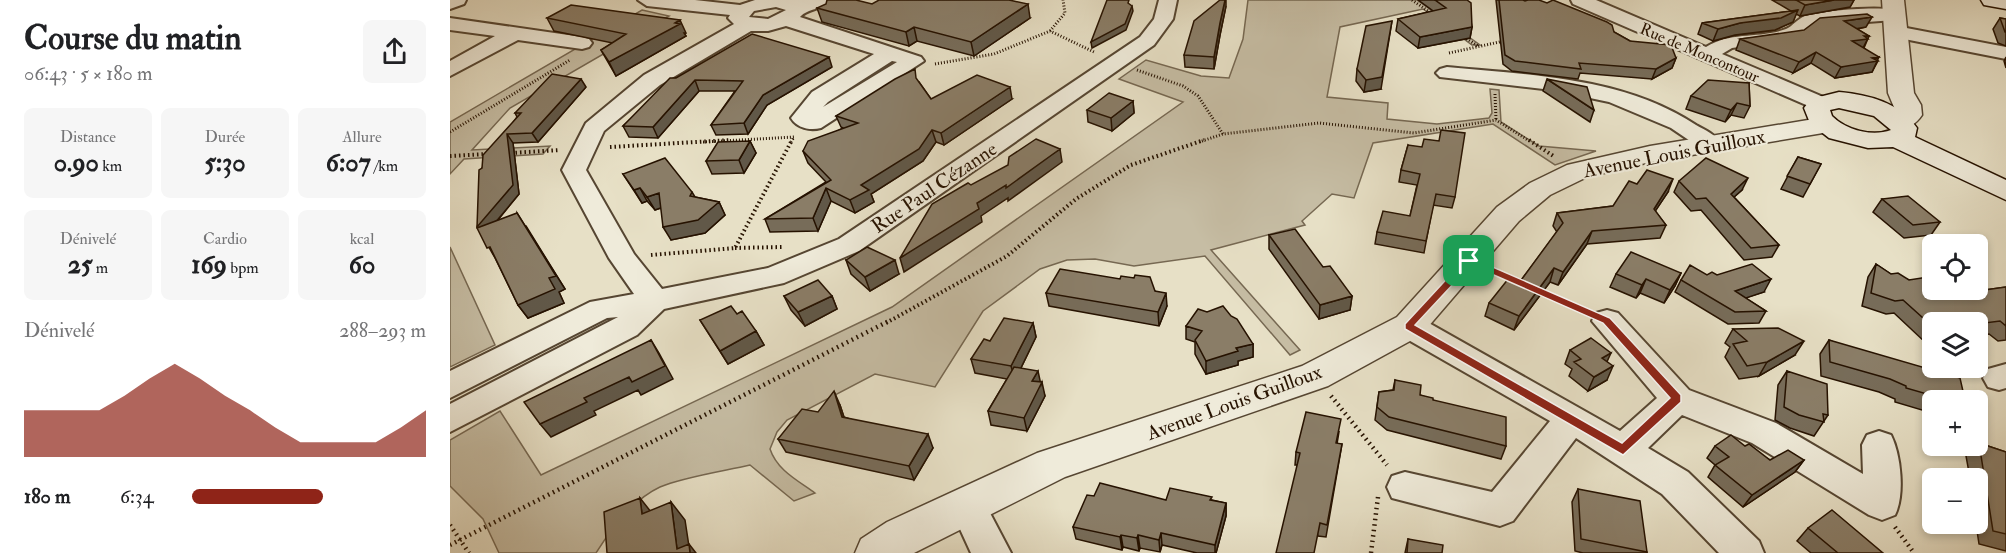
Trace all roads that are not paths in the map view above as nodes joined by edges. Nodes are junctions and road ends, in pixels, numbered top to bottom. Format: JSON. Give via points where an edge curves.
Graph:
{"nodes":[{"id":1,"x":457,"y":0,"type":"edge"},
{"id":2,"x":647,"y":0,"type":"edge"},
{"id":3,"x":822,"y":0,"type":"edge"},
{"id":4,"x":1168,"y":0,"type":"edge"},
{"id":5,"x":1580,"y":0,"type":"edge"},
{"id":6,"x":1992,"y":0,"type":"edge"},
{"id":7,"x":450,"y":3,"type":"edge"},
{"id":8,"x":2006,"y":3,"type":"edge"},
{"id":9,"x":789,"y":13,"type":"junction"},
{"id":10,"x":1895,"y":15,"type":"edge"},
{"id":11,"x":745,"y":17,"type":"junction"},
{"id":12,"x":450,"y":24,"type":"edge"},
{"id":13,"x":515,"y":33,"type":"junction"},
{"id":14,"x":579,"y":50,"type":"road end"},
{"id":15,"x":2006,"y":53,"type":"edge"},
{"id":16,"x":890,"y":54,"type":"junction"},
{"id":17,"x":1707,"y":55,"type":"junction"},
{"id":18,"x":450,"y":70,"type":"edge"},
{"id":19,"x":1447,"y":74,"type":"dead end"},
{"id":20,"x":1823,"y":114,"type":"junction"},
{"id":21,"x":1892,"y":123,"type":"junction"},
{"id":22,"x":1710,"y":144,"type":"junction"},
{"id":23,"x":2006,"y":192,"type":"edge"},
{"id":24,"x":655,"y":301,"type":"junction"},
{"id":25,"x":1607,"y":321,"type":"road end"},
{"id":26,"x":1409,"y":326,"type":"junction"},
{"id":27,"x":450,"y":386,"type":"edge"},
{"id":28,"x":1677,"y":399,"type":"junction"},
{"id":29,"x":1572,"y":418,"type":"junction"},
{"id":30,"x":450,"y":419,"type":"edge"},
{"id":31,"x":1880,"y":445,"type":"dead end"},
{"id":32,"x":1623,"y":450,"type":"junction"},
{"id":33,"x":1405,"y":487,"type":"road end"},
{"id":34,"x":967,"y":505,"type":"junction"},
{"id":35,"x":877,"y":553,"type":"edge"},
{"id":36,"x":992,"y":553,"type":"edge"},
{"id":37,"x":1745,"y":553,"type":"edge"}],
"edges":[{"from":1,"to":7,"type":"street"},
{"from":2,"to":11,"type":"street"},
{"from":3,"to":9,"type":"street"},
{"from":4,"to":24,"type":"street","name":"Rue Paul Cézanne","via":[[1163,19],[1147,41],[849,245],[774,276]]},
{"from":5,"to":17,"type":"street","name":"Rue de Moncontour"},
{"from":6,"to":8,"type":"street"},
{"from":9,"to":11,"type":"street","via":[[766,24]]},
{"from":9,"to":16,"type":"street"},
{"from":10,"to":15,"type":"street"},
{"from":10,"to":17,"type":"street","via":[[1809,21],[1792,34],[1726,43]]},
{"from":10,"to":21,"type":"street","via":[[1901,93],[1909,115]]},
{"from":11,"to":24,"type":"street","via":[[652,80],[594,128],[574,170],[623,258]]},
{"from":12,"to":13,"type":"street"},
{"from":13,"to":14,"type":"street"},
{"from":13,"to":18,"type":"street"},
{"from":16,"to":16,"type":"street","via":[[914,61],[813,123],[802,118],[820,97]]},
{"from":17,"to":20,"type":"street","name":"Rue de Moncontour"},
{"from":19,"to":22,"type":"street","via":[[1613,94],[1662,112]]},
{"from":20,"to":21,"type":"street","name":"Avenue Louis Guilloux","via":[[1851,101]]},
{"from":20,"to":21,"type":"street","via":[[1863,140],[1889,141]]},
{"from":20,"to":22,"type":"street","name":"Avenue Louis Guilloux"},
{"from":21,"to":23,"type":"street"},
{"from":22,"to":26,"type":"street","name":"Avenue Louis Guilloux","via":[[1577,171],[1540,189],[1508,214]]},
{"from":24,"to":27,"type":"street","name":"Rue Paul Cézanne","via":[[600,309]]},
{"from":24,"to":30,"type":"street","via":[[626,327]]},
{"from":25,"to":28,"type":"street"},
{"from":26,"to":29,"type":"street"},
{"from":26,"to":34,"type":"street","name":"Avenue Louis Guilloux","via":[[1315,376],[1051,465]]},
{"from":28,"to":31,"type":"street","via":[[1764,433],[1882,504]]},
{"from":28,"to":32,"type":"street"},
{"from":29,"to":32,"type":"street"},
{"from":29,"to":33,"type":"street","via":[[1500,510]]},
{"from":32,"to":37,"type":"street","via":[[1676,483]]},
{"from":34,"to":35,"type":"street","name":"Avenue Louis Guilloux"},
{"from":34,"to":36,"type":"street"}]}
